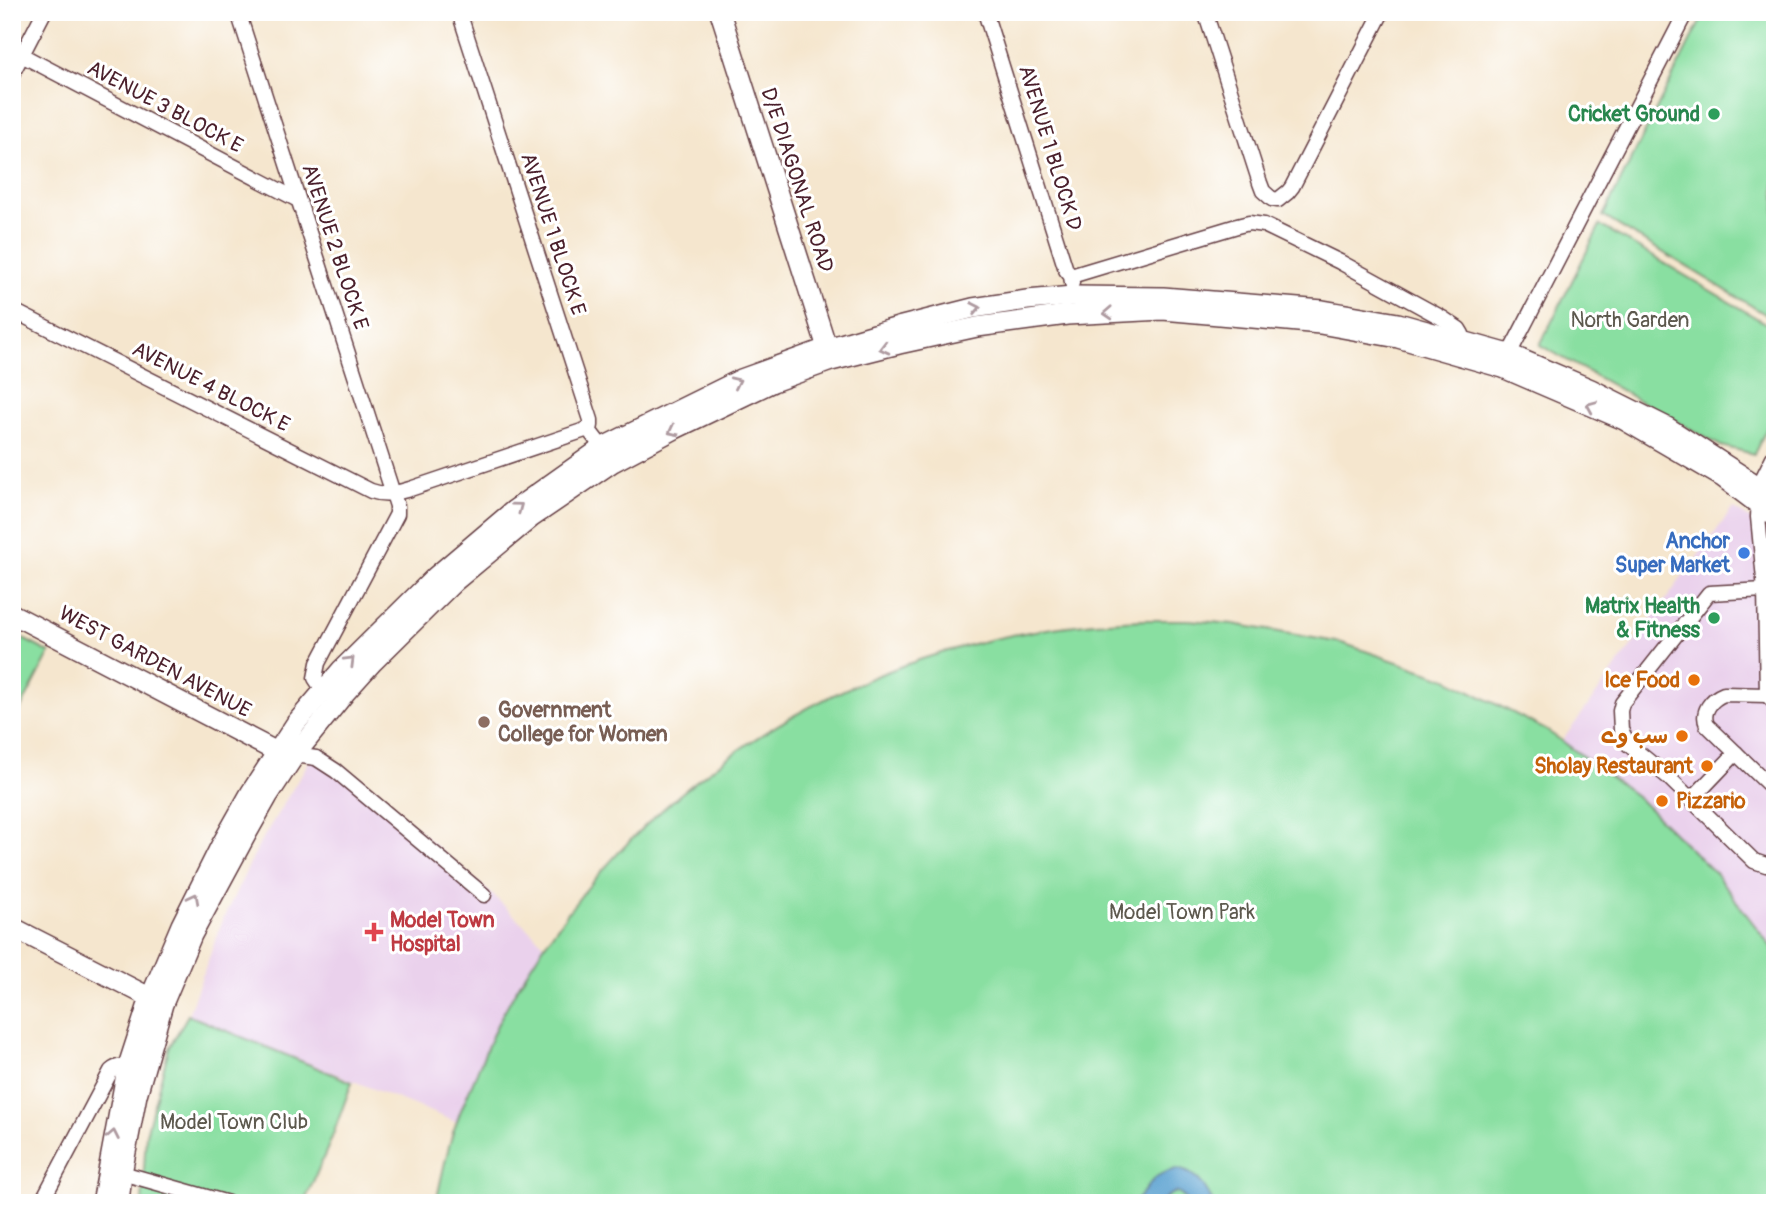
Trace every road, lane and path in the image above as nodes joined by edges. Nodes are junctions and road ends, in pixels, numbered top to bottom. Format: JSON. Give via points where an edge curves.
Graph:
{"nodes":[{"id":1,"x":44,"y":12,"type":"edge"},
{"id":2,"x":238,"y":12,"type":"edge"},
{"id":3,"x":458,"y":12,"type":"edge"},
{"id":4,"x":720,"y":12,"type":"edge"},
{"id":5,"x":985,"y":12,"type":"edge"},
{"id":6,"x":1205,"y":12,"type":"edge"},
{"id":7,"x":1382,"y":12,"type":"edge"},
{"id":8,"x":1686,"y":12,"type":"edge"},
{"id":9,"x":17,"y":53,"type":"edge"},
{"id":10,"x":12,"y":75,"type":"edge"},
{"id":11,"x":1272,"y":199,"type":"junction"},
{"id":12,"x":298,"y":200,"type":"junction"},
{"id":13,"x":1264,"y":225,"type":"junction"},
{"id":14,"x":1073,"y":295,"type":"junction"},
{"id":15,"x":12,"y":310,"type":"edge"},
{"id":16,"x":1461,"y":339,"type":"junction"},
{"id":17,"x":829,"y":354,"type":"junction"},
{"id":18,"x":1506,"y":361,"type":"junction"},
{"id":19,"x":589,"y":429,"type":"junction"},
{"id":20,"x":608,"y":455,"type":"junction"},
{"id":21,"x":1775,"y":459,"type":"edge"},
{"id":22,"x":394,"y":494,"type":"junction"},
{"id":23,"x":1767,"y":495,"type":"edge"},
{"id":24,"x":1775,"y":517,"type":"edge"},
{"id":25,"x":1765,"y":590,"type":"junction"},
{"id":26,"x":12,"y":614,"type":"edge"},
{"id":27,"x":323,"y":690,"type":"junction"},
{"id":28,"x":1771,"y":699,"type":"edge"},
{"id":29,"x":286,"y":753,"type":"junction"},
{"id":30,"x":1736,"y":753,"type":"junction"},
{"id":31,"x":1775,"y":785,"type":"edge"},
{"id":32,"x":1692,"y":799,"type":"junction"},
{"id":33,"x":1775,"y":866,"type":"edge"},
{"id":34,"x":484,"y":895,"type":"dead end"},
{"id":35,"x":12,"y":927,"type":"edge"},
{"id":36,"x":157,"y":1001,"type":"junction"},
{"id":37,"x":127,"y":1069,"type":"junction"},
{"id":38,"x":122,"y":1173,"type":"junction"},
{"id":39,"x":41,"y":1203,"type":"edge"},
{"id":40,"x":102,"y":1203,"type":"edge"},
{"id":41,"x":119,"y":1203,"type":"edge"},
{"id":42,"x":228,"y":1203,"type":"edge"}],
"edges":[{"from":1,"to":9,"type":"street"},
{"from":2,"to":12,"type":"street","name":"AVENUE 2 BLOCK E"},
{"from":3,"to":19,"type":"street","name":"AVENUE 1 BLOCK E","via":[[591,420]]},
{"from":4,"to":17,"type":"main road","name":"D/E DIAGONAL ROAD"},
{"from":5,"to":14,"type":"street","name":"AVENUE 1 BLOCK D"},
{"from":6,"to":11,"type":"street","via":[[1260,183]]},
{"from":7,"to":11,"type":"street","via":[[1292,187],[1278,200]]},
{"from":8,"to":18,"type":"street"},
{"from":9,"to":10,"type":"street"},
{"from":9,"to":12,"type":"street","name":"AVENUE 3 BLOCK E"},
{"from":11,"to":13,"type":"street"},
{"from":12,"to":22,"type":"street","name":"AVENUE 2 BLOCK E"},
{"from":13,"to":14,"type":"street","via":[[1237,226]]},
{"from":13,"to":16,"type":"street","via":[[1444,319],[1459,329]]},
{"from":14,"to":16,"type":"main road","via":[[1323,310]]},
{"from":14,"to":17,"type":"main road","via":[[977,327]]},
{"from":18,"to":14,"type":"main road","one_way":true,"via":[[1320,324],[1163,310]]},
{"from":15,"to":22,"type":"street","name":"AVENUE 4 BLOCK E","via":[[371,491]]},
{"from":16,"to":18,"type":"main road"},
{"from":17,"to":20,"type":"main road","via":[[675,429]]},
{"from":18,"to":23,"type":"main road","via":[[1628,407],[1677,433]]},
{"from":19,"to":20,"type":"street","name":"AVENUE 1 BLOCK E"},
{"from":19,"to":22,"type":"street"},
{"from":27,"to":20,"type":"main road","one_way":true,"via":[[469,547],[514,510]]},
{"from":20,"to":29,"type":"main road","via":[[454,582]]},
{"from":21,"to":23,"type":"main road"},
{"from":22,"to":27,"type":"street","via":[[397,514],[318,663],[314,678]]},
{"from":23,"to":24,"type":"main road"},
{"from":23,"to":25,"type":"street"},
{"from":25,"to":28,"type":"street"},
{"from":25,"to":32,"type":"street","via":[[1709,593],[1619,711],[1629,745]]},
{"from":26,"to":29,"type":"main road","name":"WEST GARDEN AVENUE"},
{"from":27,"to":29,"type":"main road","via":[[296,723]]},
{"from":28,"to":30,"type":"street","via":[[1724,694],[1707,709],[1707,725]]},
{"from":29,"to":34,"type":"street","via":[[316,758],[336,771]]},
{"from":29,"to":36,"type":"main road","via":[[251,792],[220,847],[181,925]]},
{"from":30,"to":31,"type":"street","via":[[1767,783]]},
{"from":30,"to":32,"type":"street"},
{"from":32,"to":33,"type":"street","via":[[1754,861]]},
{"from":35,"to":36,"type":"main road"},
{"from":36,"to":37,"type":"main road"},
{"from":36,"to":38,"type":"main road"},
{"from":37,"to":39,"type":"street","via":[[120,1066],[111,1071]]},
{"from":40,"to":37,"type":"main road","one_way":true},
{"from":38,"to":41,"type":"main road"},
{"from":38,"to":42,"type":"street"}]}
